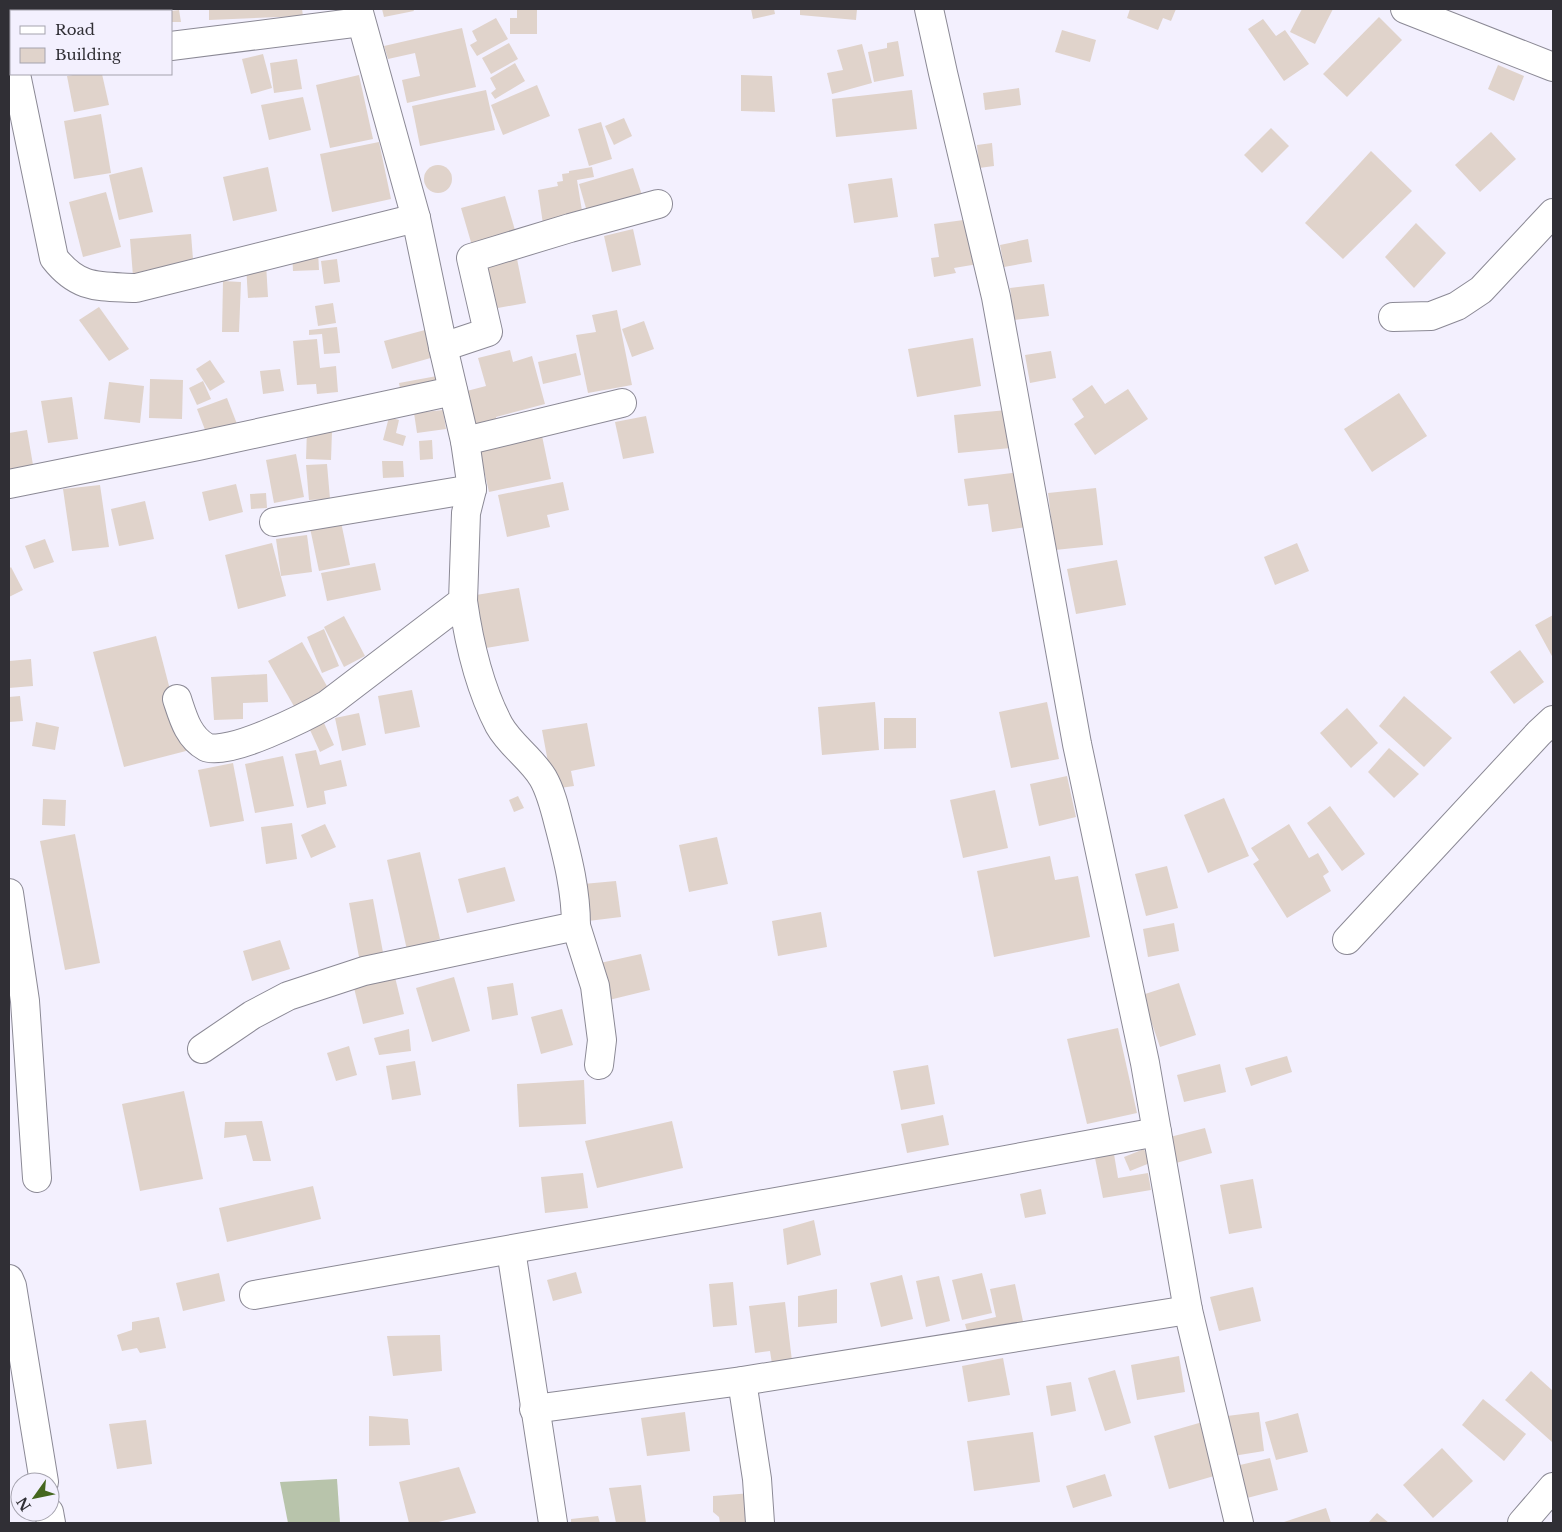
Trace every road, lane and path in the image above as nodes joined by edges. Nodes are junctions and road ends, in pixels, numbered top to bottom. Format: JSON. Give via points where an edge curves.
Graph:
{"nodes":[{"id":1,"x":929,"y":9,"type":"edge"},
{"id":2,"x":1405,"y":9,"type":"edge"},
{"id":3,"x":360,"y":16,"type":"edge"},
{"id":4,"x":172,"y":46,"type":"edge"},
{"id":5,"x":1553,"y":67,"type":"edge"},
{"id":6,"x":16,"y":75,"type":"edge"},
{"id":7,"x":658,"y":204,"type":"dead end"},
{"id":8,"x":1553,"y":213,"type":"edge"},
{"id":9,"x":416,"y":218,"type":"junction"},
{"id":10,"x":1393,"y":317,"type":"dead end"},
{"id":11,"x":443,"y":347,"type":"junction"},
{"id":12,"x":453,"y":391,"type":"junction"},
{"id":13,"x":622,"y":403,"type":"dead end"},
{"id":14,"x":465,"y":441,"type":"junction"},
{"id":15,"x":9,"y":484,"type":"edge"},
{"id":16,"x":472,"y":489,"type":"junction"},
{"id":17,"x":274,"y":522,"type":"dead end"},
{"id":18,"x":462,"y":601,"type":"junction"},
{"id":19,"x":178,"y":699,"type":"dead end"},
{"id":20,"x":1553,"y":720,"type":"edge"},
{"id":21,"x":9,"y":893,"type":"edge"},
{"id":22,"x":576,"y":926,"type":"junction"},
{"id":23,"x":1347,"y":940,"type":"dead end"},
{"id":24,"x":202,"y":1049,"type":"dead end"},
{"id":25,"x":599,"y":1065,"type":"dead end"},
{"id":26,"x":1157,"y":1132,"type":"junction"},
{"id":27,"x":37,"y":1178,"type":"dead end"},
{"id":28,"x":511,"y":1250,"type":"junction"},
{"id":29,"x":9,"y":1279,"type":"edge"},
{"id":30,"x":254,"y":1295,"type":"dead end"},
{"id":31,"x":1188,"y":1310,"type":"junction"},
{"id":32,"x":742,"y":1381,"type":"junction"},
{"id":33,"x":534,"y":1409,"type":"junction"},
{"id":34,"x":42,"y":1472,"type":"edge"},
{"id":35,"x":1553,"y":1487,"type":"edge"},
{"id":36,"x":553,"y":1523,"type":"edge"},
{"id":37,"x":760,"y":1523,"type":"edge"},
{"id":38,"x":1239,"y":1523,"type":"edge"},
{"id":39,"x":1522,"y":1523,"type":"edge"}],
"edges":[{"from":1,"to":26,"type":"street","via":[[996,297],[1077,744]]},
{"from":2,"to":5,"type":"street"},
{"from":3,"to":4,"type":"street"},
{"from":3,"to":9,"type":"street"},
{"from":6,"to":9,"type":"street","via":[[54,258],[83,283],[136,288]]},
{"from":7,"to":11,"type":"street","via":[[471,258],[488,332]]},
{"from":8,"to":10,"type":"street","via":[[1481,290],[1457,306],[1431,316]]},
{"from":9,"to":11,"type":"street"},
{"from":11,"to":12,"type":"street"},
{"from":12,"to":14,"type":"street"},
{"from":12,"to":15,"type":"street"},
{"from":13,"to":14,"type":"street"},
{"from":14,"to":16,"type":"street"},
{"from":16,"to":17,"type":"street"},
{"from":16,"to":18,"type":"street","via":[[466,513]]},
{"from":18,"to":19,"type":"street","via":[[328,704],[306,718],[268,734],[228,747],[208,748],[195,739],[185,723]]},
{"from":18,"to":22,"type":"street","via":[[468,638],[484,692],[500,726],[543,778],[552,800],[569,863],[576,903]]},
{"from":20,"to":23,"type":"street"},
{"from":21,"to":27,"type":"street","via":[[26,1000]]},
{"from":22,"to":24,"type":"street","via":[[364,971],[295,994],[252,1015]]},
{"from":22,"to":25,"type":"street","via":[[595,986],[602,1040]]},
{"from":26,"to":28,"type":"street"},
{"from":26,"to":31,"type":"street"},
{"from":28,"to":30,"type":"street"},
{"from":28,"to":33,"type":"street"},
{"from":29,"to":34,"type":"street"},
{"from":31,"to":32,"type":"street"},
{"from":31,"to":38,"type":"street"},
{"from":32,"to":33,"type":"street"},
{"from":32,"to":37,"type":"street","via":[[758,1479]]},
{"from":33,"to":36,"type":"street"},
{"from":35,"to":39,"type":"street"}]}
